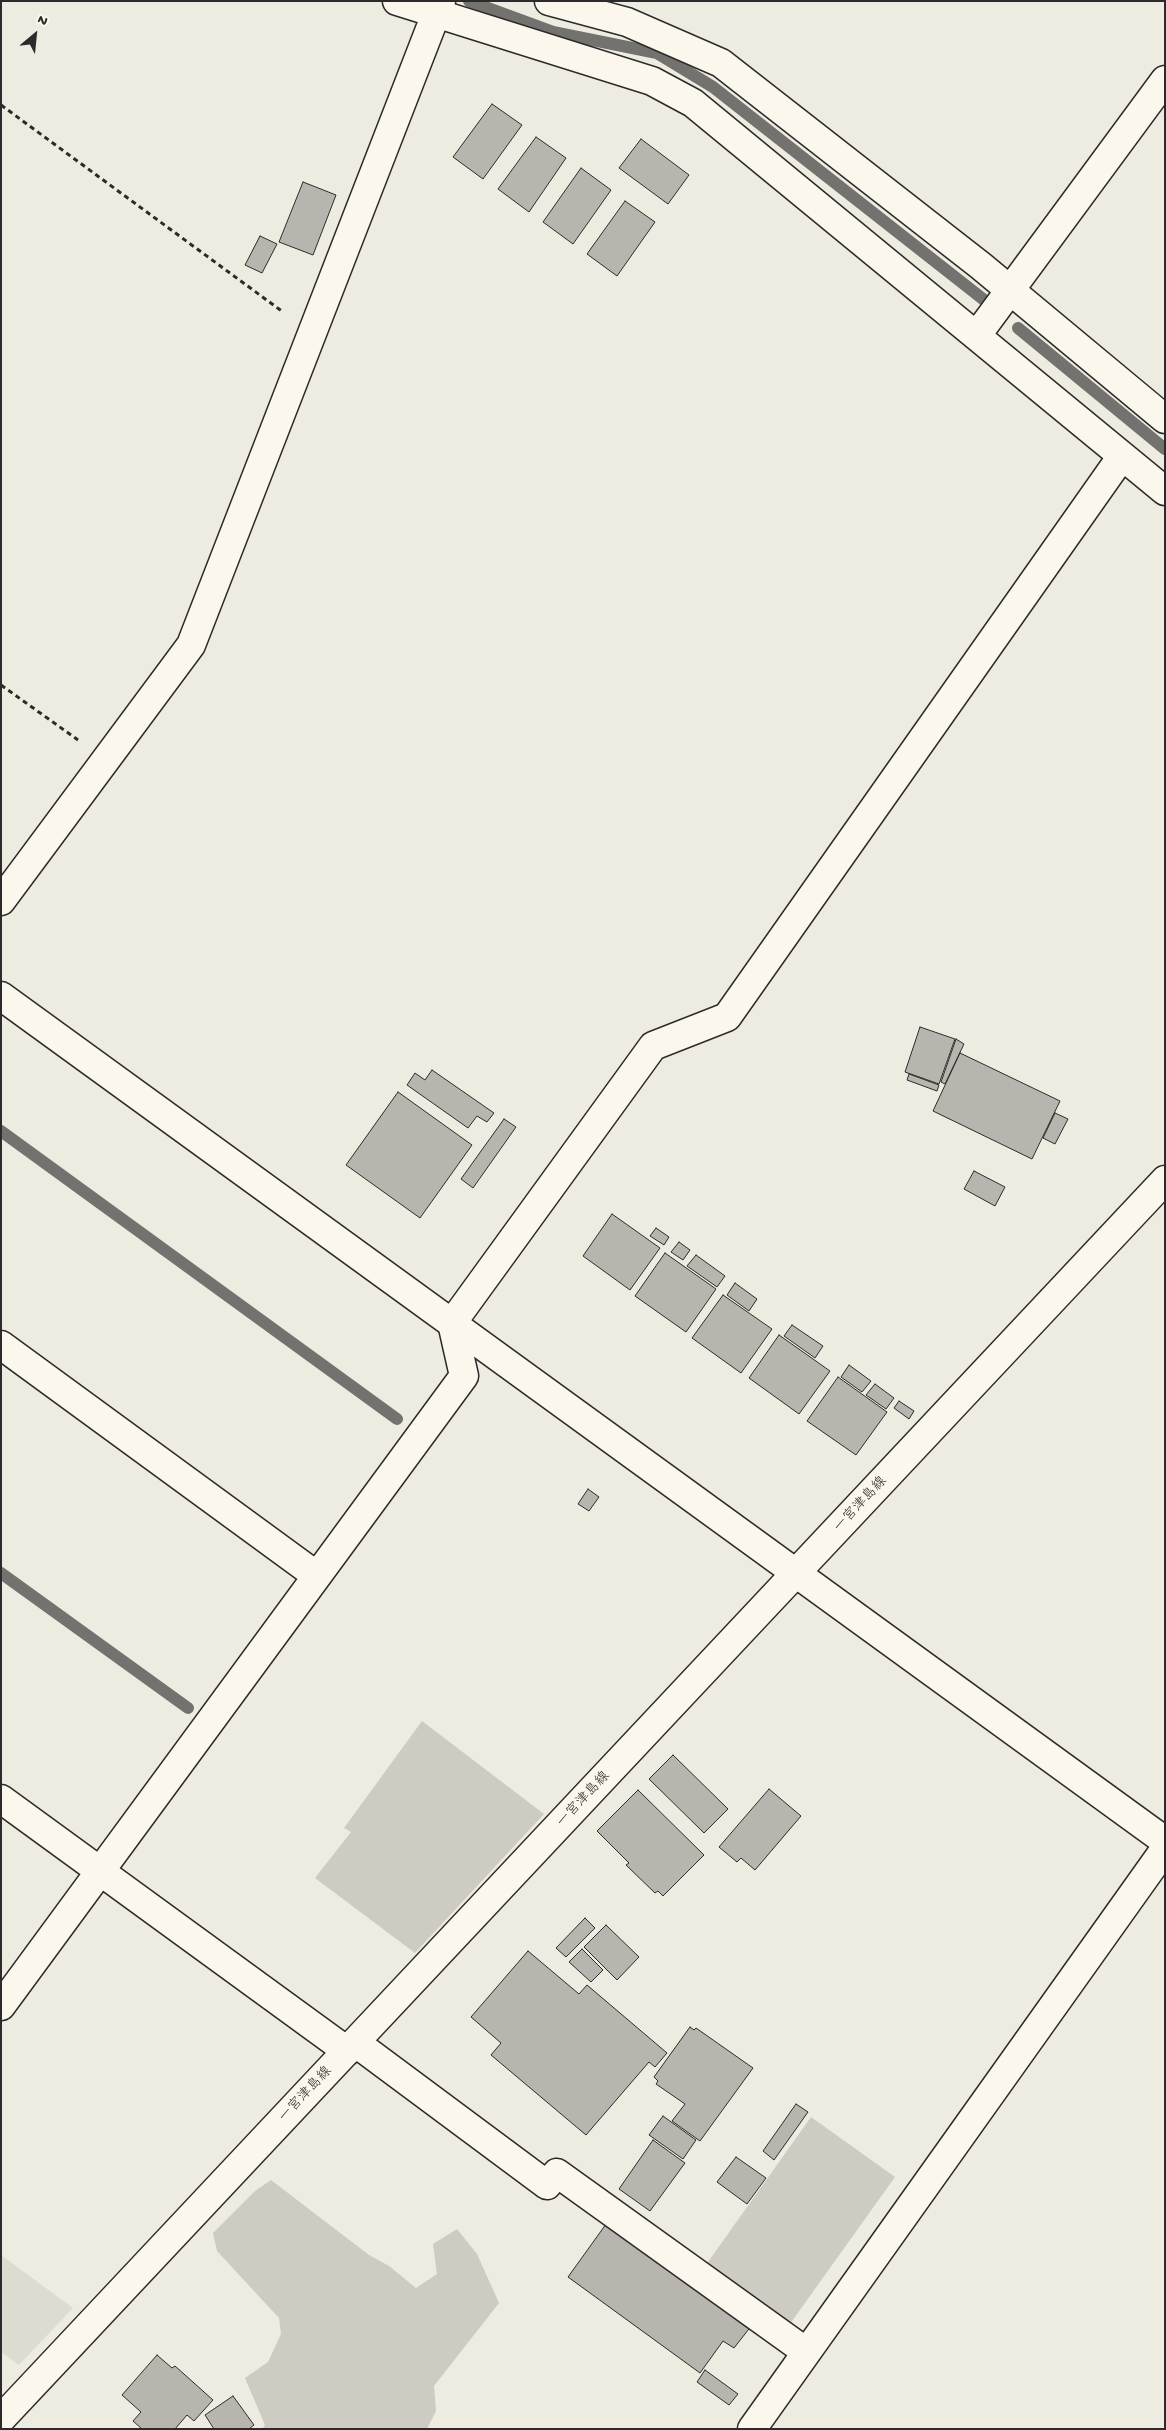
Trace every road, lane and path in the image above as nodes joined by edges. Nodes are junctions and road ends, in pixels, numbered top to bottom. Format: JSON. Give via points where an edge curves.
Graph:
{"nodes":[{"id":1,"x":397,"y":1,"type":"edge"},
{"id":2,"x":549,"y":1,"type":"edge"},
{"id":3,"x":437,"y":7,"type":"edge"},
{"id":4,"x":1165,"y":80,"type":"edge"},
{"id":5,"x":1,"y":106,"type":"edge"},
{"id":6,"x":1010,"y":290,"type":"junction"},
{"id":7,"x":315,"y":323,"type":"junction"},
{"id":8,"x":977,"y":335,"type":"junction"},
{"id":9,"x":1165,"y":419,"type":"edge"},
{"id":10,"x":1122,"y":456,"type":"junction"},
{"id":11,"x":1165,"y":491,"type":"edge"},
{"id":12,"x":1,"y":685,"type":"edge"},
{"id":13,"x":106,"y":760,"type":"junction"},
{"id":14,"x":1,"y":901,"type":"edge"},
{"id":15,"x":1,"y":996,"type":"edge"},
{"id":16,"x":1165,"y":1180,"type":"edge"},
{"id":17,"x":452,"y":1323,"type":"junction"},
{"id":18,"x":1,"y":1346,"type":"edge"},
{"id":19,"x":798,"y":1573,"type":"junction"},
{"id":20,"x":317,"y":1576,"type":"junction"},
{"id":21,"x":1,"y":1799,"type":"edge"},
{"id":22,"x":1165,"y":1841,"type":"edge"},
{"id":23,"x":1165,"y":1849,"type":"edge"},
{"id":24,"x":100,"y":1871,"type":"junction"},
{"id":25,"x":1,"y":2006,"type":"edge"},
{"id":26,"x":352,"y":2047,"type":"junction"},
{"id":27,"x":806,"y":2351,"type":"junction"},
{"id":28,"x":1,"y":2419,"type":"edge"},
{"id":29,"x":752,"y":2429,"type":"edge"}],
"edges":[{"from":1,"to":3,"type":"street"},
{"from":2,"to":6,"type":"street","via":[[627,22],[721,63]]},
{"from":3,"to":7,"type":"street"},
{"from":3,"to":8,"type":"street","via":[[652,81],[692,103]]},
{"from":4,"to":6,"type":"street"},
{"from":5,"to":7,"type":"path","via":[[283,312]]},
{"from":6,"to":8,"type":"street"},
{"from":6,"to":9,"type":"street"},
{"from":7,"to":13,"type":"street","via":[[191,645]]},
{"from":8,"to":10,"type":"street"},
{"from":10,"to":11,"type":"street"},
{"from":10,"to":17,"type":"street","via":[[727,1017],[653,1046]]},
{"from":12,"to":13,"type":"path"},
{"from":13,"to":14,"type":"street"},
{"from":15,"to":17,"type":"street"},
{"from":16,"to":19,"type":"street","name":"一宮津島線"},
{"from":17,"to":19,"type":"street"},
{"from":17,"to":20,"type":"street","via":[[464,1376]]},
{"from":18,"to":20,"type":"street"},
{"from":19,"to":22,"type":"street"},
{"from":19,"to":26,"type":"street","name":"一宮津島線"},
{"from":20,"to":24,"type":"street"},
{"from":21,"to":24,"type":"street"},
{"from":23,"to":27,"type":"street"},
{"from":24,"to":25,"type":"street"},
{"from":24,"to":26,"type":"street"},
{"from":26,"to":27,"type":"street","via":[[548,2185],[557,2173]]},
{"from":26,"to":28,"type":"street","name":"一宮津島線"},
{"from":27,"to":29,"type":"street"}]}
